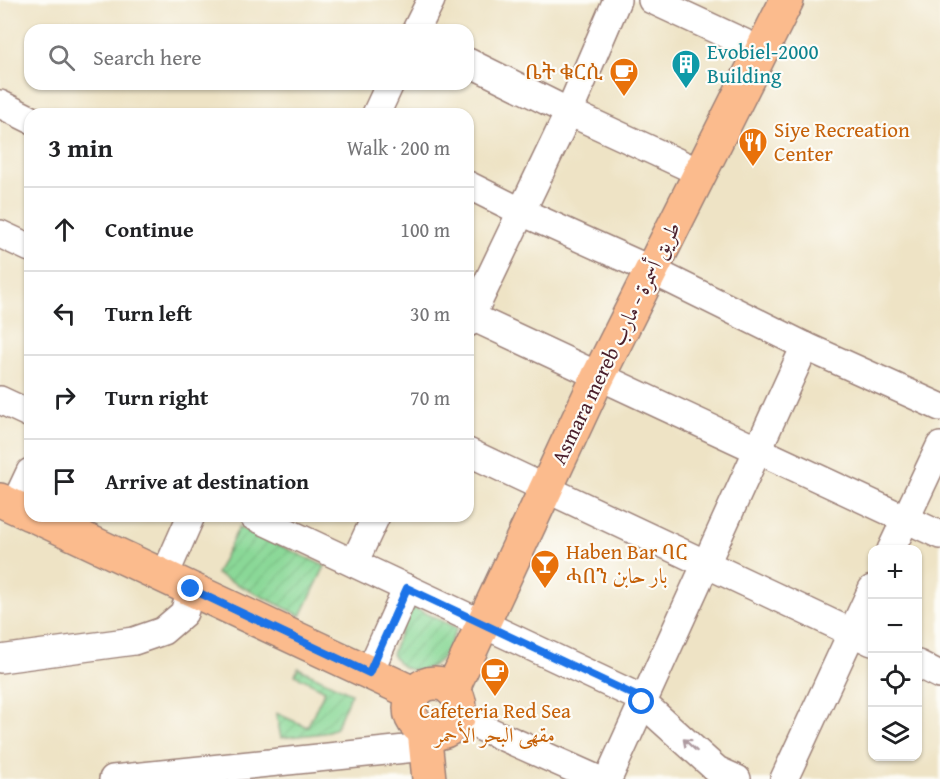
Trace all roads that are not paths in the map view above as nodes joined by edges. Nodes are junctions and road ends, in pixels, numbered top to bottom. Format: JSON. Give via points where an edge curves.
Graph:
{"nodes":[{"id":1,"x":431,"y":0,"type":"edge"},
{"id":2,"x":618,"y":0,"type":"edge"},
{"id":3,"x":652,"y":0,"type":"edge"},
{"id":4,"x":787,"y":0,"type":"edge"},
{"id":5,"x":419,"y":24,"type":"edge"},
{"id":6,"x":762,"y":51,"type":"junction"},
{"id":7,"x":474,"y":65,"type":"edge"},
{"id":8,"x":387,"y":90,"type":"edge"},
{"id":9,"x":0,"y":104,"type":"edge"},
{"id":10,"x":379,"y":108,"type":"edge"},
{"id":11,"x":569,"y":112,"type":"junction"},
{"id":12,"x":24,"y":116,"type":"edge"},
{"id":13,"x":701,"y":173,"type":"junction"},
{"id":14,"x":474,"y":188,"type":"edge"},
{"id":15,"x":522,"y":212,"type":"junction"},
{"id":16,"x":0,"y":234,"type":"edge"},
{"id":17,"x":24,"y":245,"type":"edge"},
{"id":18,"x":651,"y":270,"type":"junction"},
{"id":19,"x":474,"y":308,"type":"edge"},
{"id":20,"x":474,"y":320,"type":"edge"},
{"id":21,"x":805,"y":346,"type":"junction"},
{"id":22,"x":598,"y":377,"type":"junction"},
{"id":23,"x":0,"y":400,"type":"edge"},
{"id":24,"x":940,"y":408,"type":"edge"},
{"id":25,"x":24,"y":411,"type":"edge"},
{"id":26,"x":940,"y":446,"type":"edge"},
{"id":27,"x":757,"y":450,"type":"junction"},
{"id":28,"x":474,"y":455,"type":"edge"},
{"id":29,"x":544,"y":489,"type":"junction"},
{"id":30,"x":24,"y":494,"type":"edge"},
{"id":31,"x":20,"y":509,"type":"edge"},
{"id":32,"x":905,"y":519,"type":"junction"},
{"id":33,"x":48,"y":522,"type":"edge"},
{"id":34,"x":190,"y":522,"type":"edge"},
{"id":35,"x":266,"y":522,"type":"edge"},
{"id":36,"x":373,"y":522,"type":"edge"},
{"id":37,"x":940,"y":535,"type":"edge"},
{"id":38,"x":893,"y":545,"type":"edge"},
{"id":39,"x":354,"y":563,"type":"junction"},
{"id":40,"x":705,"y":563,"type":"junction"},
{"id":41,"x":177,"y":583,"type":"junction"},
{"id":42,"x":407,"y":588,"type":"junction"},
{"id":43,"x":871,"y":599,"type":"edge"},
{"id":44,"x":484,"y":624,"type":"junction"},
{"id":45,"x":862,"y":637,"type":"edge"},
{"id":46,"x":0,"y":659,"type":"edge"},
{"id":47,"x":922,"y":666,"type":"edge"},
{"id":48,"x":369,"y":673,"type":"junction"},
{"id":49,"x":940,"y":675,"type":"edge"},
{"id":50,"x":413,"y":693,"type":"junction"},
{"id":51,"x":642,"y":702,"type":"junction"},
{"id":52,"x":455,"y":703,"type":"junction"},
{"id":53,"x":425,"y":739,"type":"junction"},
{"id":54,"x":194,"y":775,"type":"edge"},
{"id":55,"x":113,"y":779,"type":"edge"},
{"id":56,"x":429,"y":779,"type":"edge"},
{"id":57,"x":597,"y":779,"type":"edge"},
{"id":58,"x":608,"y":779,"type":"edge"},
{"id":59,"x":736,"y":779,"type":"edge"},
{"id":60,"x":784,"y":779,"type":"edge"}],
"edges":[{"from":1,"to":5,"type":"street"},
{"from":2,"to":11,"type":"street"},
{"from":3,"to":6,"type":"street"},
{"from":4,"to":6,"type":"main road","name":"Asmara mereb طريق أسمرة - مارب"},
{"from":6,"to":13,"type":"main road","name":"Asmara mereb طريق أسمرة - مارب"},
{"from":7,"to":11,"type":"street"},
{"from":8,"to":10,"type":"street"},
{"from":9,"to":12,"type":"street"},
{"from":11,"to":13,"type":"street"},
{"from":11,"to":15,"type":"street"},
{"from":13,"to":18,"type":"main road","name":"Asmara mereb طريق أسمرة - مارب"},
{"from":14,"to":15,"type":"street"},
{"from":15,"to":18,"type":"street"},
{"from":15,"to":19,"type":"street"},
{"from":16,"to":17,"type":"street"},
{"from":18,"to":21,"type":"street"},
{"from":18,"to":22,"type":"main road","name":"Asmara mereb طريق أسمرة - مارب"},
{"from":20,"to":22,"type":"street"},
{"from":21,"to":24,"type":"street"},
{"from":21,"to":27,"type":"street"},
{"from":22,"to":27,"type":"street"},
{"from":22,"to":29,"type":"main road","name":"Asmara mereb طريق أسمرة - مارب"},
{"from":23,"to":25,"type":"street"},
{"from":26,"to":32,"type":"street"},
{"from":27,"to":32,"type":"street"},
{"from":27,"to":40,"type":"street"},
{"from":28,"to":29,"type":"street"},
{"from":29,"to":40,"type":"street"},
{"from":29,"to":44,"type":"main road","name":"Asmara mereb طريق أسمرة - مارب"},
{"from":30,"to":31,"type":"street"},
{"from":32,"to":37,"type":"street"},
{"from":32,"to":38,"type":"street"},
{"from":33,"to":41,"type":"main road"},
{"from":34,"to":41,"type":"street"},
{"from":35,"to":39,"type":"street"},
{"from":36,"to":39,"type":"street"},
{"from":39,"to":42,"type":"street"},
{"from":40,"to":45,"type":"street"},
{"from":40,"to":51,"type":"street"},
{"from":41,"to":46,"type":"street","via":[[183,613],[163,631],[134,641]]},
{"from":41,"to":48,"type":"main road"},
{"from":42,"to":44,"type":"street"},
{"from":42,"to":48,"type":"street"},
{"from":43,"to":45,"type":"street"},
{"from":44,"to":51,"type":"street"},
{"from":44,"to":52,"type":"main road","name":"Asmara mereb طريق أسمرة - مارب"},
{"from":45,"to":60,"type":"street"},
{"from":47,"to":49,"type":"street"},
{"from":48,"to":50,"type":"main road"},
{"from":50,"to":52,"type":"main road","via":[[428,683],[445,685]]},
{"from":50,"to":53,"type":"main road","via":[[410,714]]},
{"from":51,"to":58,"type":"street"},
{"from":59,"to":51,"type":"street","one_way":true,"via":[[717,770]]},
{"from":52,"to":53,"type":"main road","via":[[448,730]]},
{"from":52,"to":57,"type":"street"},
{"from":53,"to":54,"type":"street"},
{"from":53,"to":56,"type":"main road"},
{"from":54,"to":55,"type":"street"}]}
